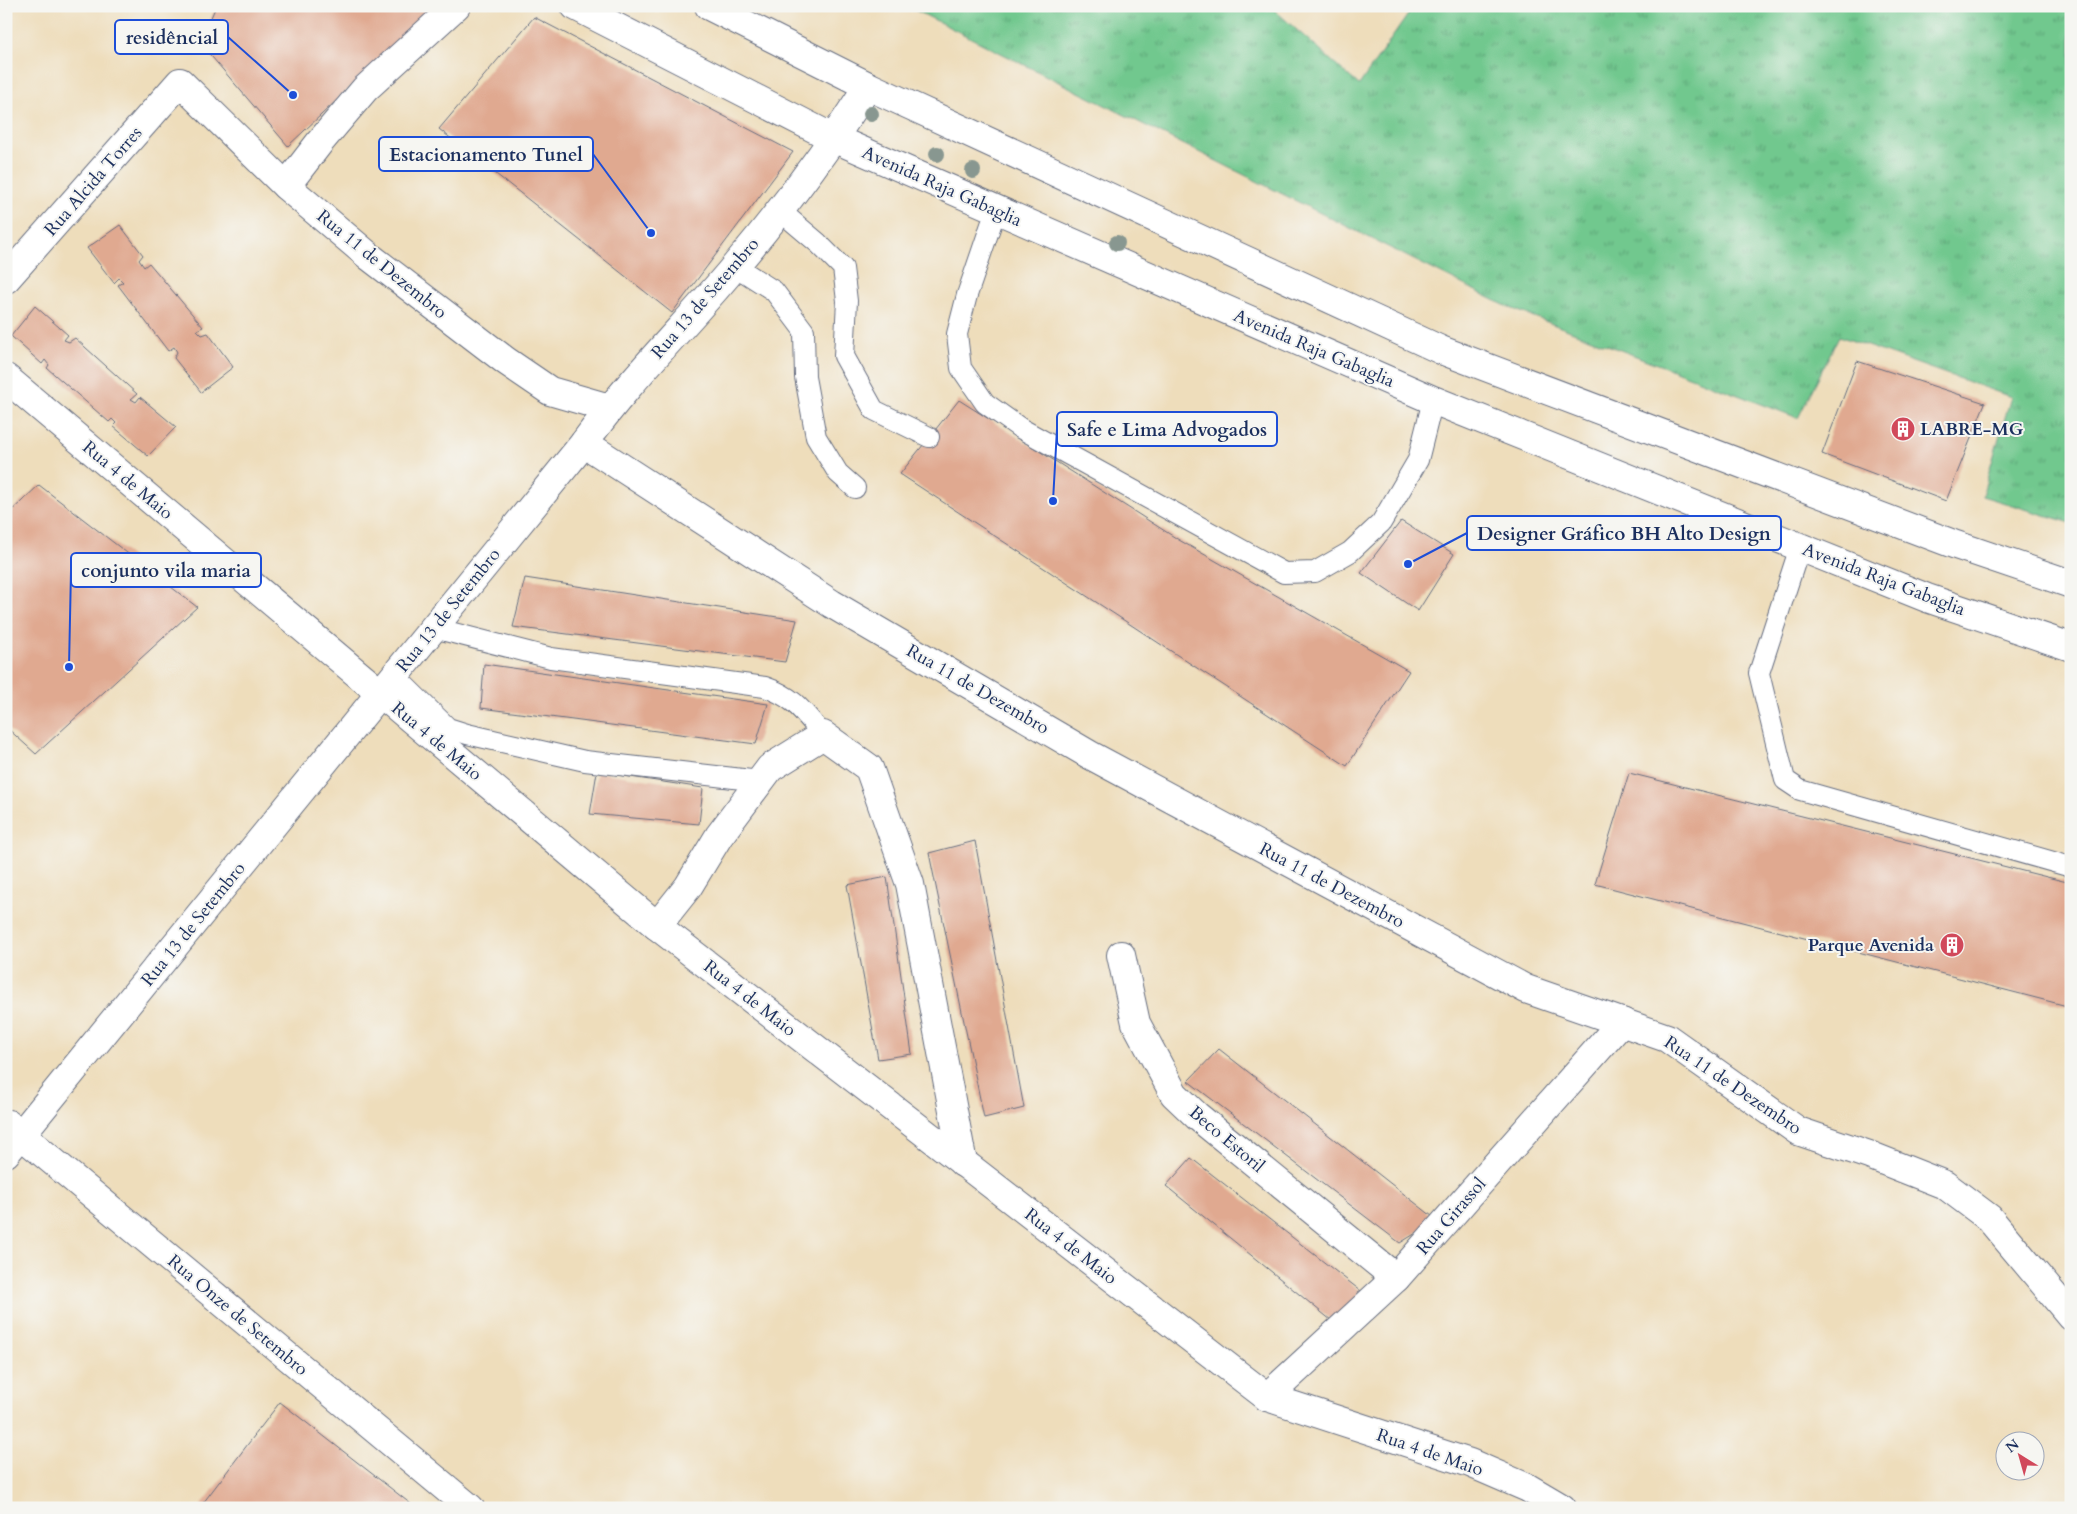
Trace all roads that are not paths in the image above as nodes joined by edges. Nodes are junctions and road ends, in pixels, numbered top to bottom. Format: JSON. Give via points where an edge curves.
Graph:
{"nodes":[{"id":1,"x":456,"y":6,"type":"edge"},
{"id":2,"x":575,"y":6,"type":"edge"},
{"id":3,"x":709,"y":6,"type":"edge"},
{"id":4,"x":180,"y":82,"type":"joint"},
{"id":5,"x":868,"y":86,"type":"junction"},
{"id":6,"x":835,"y":139,"type":"junction"},
{"id":7,"x":286,"y":186,"type":"junction"},
{"id":8,"x":779,"y":210,"type":"junction"},
{"id":9,"x":996,"y":210,"type":"junction"},
{"id":10,"x":735,"y":266,"type":"junction"},
{"id":11,"x":6,"y":279,"type":"edge"},
{"id":12,"x":6,"y":378,"type":"edge"},
{"id":13,"x":1433,"y":400,"type":"junction"},
{"id":14,"x":609,"y":408,"type":"junction"},
{"id":15,"x":929,"y":437,"type":"dead end"},
{"id":16,"x":584,"y":443,"type":"junction"},
{"id":17,"x":855,"y":488,"type":"dead end"},
{"id":18,"x":1800,"y":547,"type":"junction"},
{"id":19,"x":2071,"y":584,"type":"edge"},
{"id":20,"x":434,"y":628,"type":"junction"},
{"id":21,"x":2071,"y":647,"type":"edge"},
{"id":22,"x":388,"y":685,"type":"junction"},
{"id":23,"x":823,"y":735,"type":"junction"},
{"id":24,"x":760,"y":782,"type":"junction"},
{"id":25,"x":2071,"y":866,"type":"edge"},
{"id":26,"x":657,"y":926,"type":"junction"},
{"id":27,"x":1121,"y":955,"type":"dead end"},
{"id":28,"x":1622,"y":1022,"type":"junction"},
{"id":29,"x":11,"y":1137,"type":"edge"},
{"id":30,"x":963,"y":1163,"type":"junction"},
{"id":31,"x":1396,"y":1278,"type":"junction"},
{"id":32,"x":2071,"y":1316,"type":"edge"},
{"id":33,"x":1267,"y":1397,"type":"junction"},
{"id":34,"x":470,"y":1508,"type":"edge"},
{"id":35,"x":1562,"y":1508,"type":"edge"}],
"edges":[{"from":1,"to":7,"type":"street","via":[[365,89]]},
{"from":2,"to":6,"type":"street","name":"Avenida Raja Gabaglia"},
{"from":3,"to":5,"type":"street"},
{"from":4,"to":7,"type":"street","name":"Rua 11 de Dezembro"},
{"from":4,"to":11,"type":"street","name":"Rua Alcida Torres"},
{"from":5,"to":6,"type":"street","name":"Rua 13 de Setembro"},
{"from":5,"to":19,"type":"street","via":[[1441,350],[1956,545]]},
{"from":6,"to":8,"type":"street","name":"Rua 13 de Setembro"},
{"from":6,"to":9,"type":"street","name":"Avenida Raja Gabaglia"},
{"from":7,"to":14,"type":"street","name":"Rua 11 de Dezembro","via":[[370,257],[506,361],[550,391]]},
{"from":8,"to":10,"type":"street","name":"Rua 13 de Setembro"},
{"from":8,"to":15,"type":"lane","via":[[843,268],[847,301],[844,356],[874,410]]},
{"from":9,"to":13,"type":"street","name":"Avenida Raja Gabaglia"},
{"from":9,"to":13,"type":"lane","via":[[967,295],[958,334],[960,368],[985,403],[1020,428],[1284,573],[1315,572],[1350,552],[1381,523],[1418,460]]},
{"from":10,"to":14,"type":"street","name":"Rua 13 de Setembro"},
{"from":10,"to":17,"type":"lane","via":[[774,291],[804,331],[804,377],[816,437],[838,473]]},
{"from":12,"to":22,"type":"street","name":"Rua 4 de Maio"},
{"from":13,"to":18,"type":"street","name":"Avenida Raja Gabaglia"},
{"from":14,"to":16,"type":"street","name":"Rua 13 de Setembro"},
{"from":16,"to":20,"type":"street","name":"Rua 13 de Setembro"},
{"from":16,"to":28,"type":"street","name":"Rua 11 de Dezembro","via":[[832,604],[1090,755],[1526,989]]},
{"from":18,"to":21,"type":"street","name":"Avenida Raja Gabaglia","via":[[1927,598]]},
{"from":18,"to":25,"type":"lane","via":[[1759,673],[1785,780],[1800,790]]},
{"from":20,"to":22,"type":"street","name":"Rua 13 de Setembro"},
{"from":20,"to":23,"type":"lane","via":[[551,658],[765,687],[791,698]]},
{"from":22,"to":24,"type":"lane","via":[[448,728],[467,734],[585,761]]},
{"from":22,"to":26,"type":"street","name":"Rua 4 de Maio"},
{"from":22,"to":29,"type":"street","name":"Rua 13 de Setembro"},
{"from":23,"to":24,"type":"street","via":[[770,768]]},
{"from":23,"to":30,"type":"street","via":[[869,768],[910,884]]},
{"from":24,"to":26,"type":"street","via":[[719,836],[688,887]]},
{"from":26,"to":30,"type":"street","name":"Rua 4 de Maio"},
{"from":27,"to":31,"type":"street","name":"Beco Estoril","via":[[1136,1024],[1174,1094]]},
{"from":28,"to":31,"type":"street","name":"Rua Girassol"},
{"from":28,"to":32,"type":"street","name":"Rua 11 de Dezembro","via":[[1667,1038],[1798,1132],[1870,1155],[1945,1185],[1988,1218]]},
{"from":29,"to":34,"type":"street","name":"Rua Onze de Setembro"},
{"from":30,"to":33,"type":"street","name":"Rua 4 de Maio"},
{"from":31,"to":33,"type":"street","name":"Rua Girassol"},
{"from":33,"to":35,"type":"street","name":"Rua 4 de Maio","via":[[1470,1463],[1528,1488]]}]}
